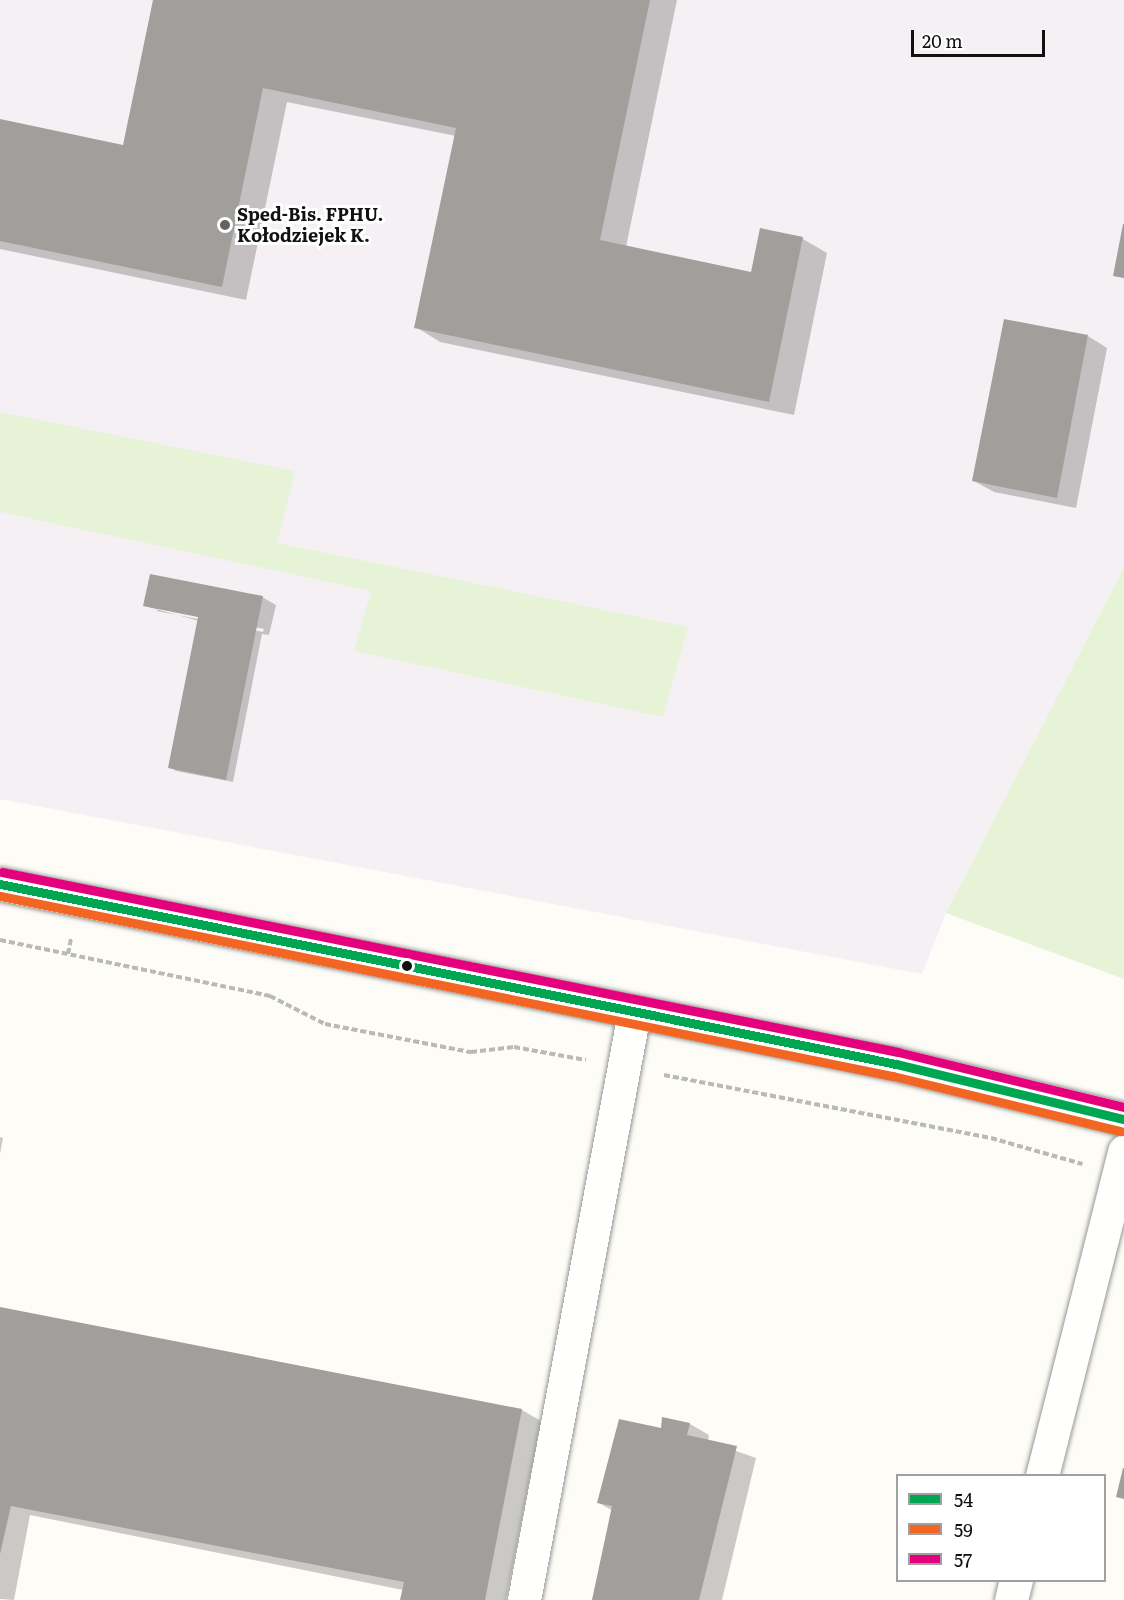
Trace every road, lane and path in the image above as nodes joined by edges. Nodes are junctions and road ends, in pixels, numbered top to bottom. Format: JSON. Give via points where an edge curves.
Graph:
{"nodes":[{"id":1,"x":0,"y":884,"type":"edge"},
{"id":2,"x":0,"y":940,"type":"edge"},
{"id":3,"x":634,"y":1013,"type":"junction"},
{"id":4,"x":597,"y":1062,"type":"dead end"},
{"id":5,"x":657,"y":1074,"type":"dead end"},
{"id":6,"x":1124,"y":1119,"type":"edge"},
{"id":7,"x":1124,"y":1151,"type":"edge"},
{"id":8,"x":1088,"y":1166,"type":"dead end"},
{"id":9,"x":1043,"y":1474,"type":"edge"},
{"id":10,"x":1016,"y":1582,"type":"edge"},
{"id":11,"x":524,"y":1600,"type":"edge"},
{"id":12,"x":1011,"y":1600,"type":"edge"}],
"edges":[{"from":1,"to":3,"type":"street"},
{"from":2,"to":4,"type":"path","via":[[270,996],[325,1024],[471,1052],[514,1047]]},
{"from":3,"to":6,"type":"street","via":[[896,1064]]},
{"from":3,"to":11,"type":"street"},
{"from":5,"to":8,"type":"path","via":[[970,1133]]},
{"from":7,"to":9,"type":"street"},
{"from":10,"to":12,"type":"street"}]}
